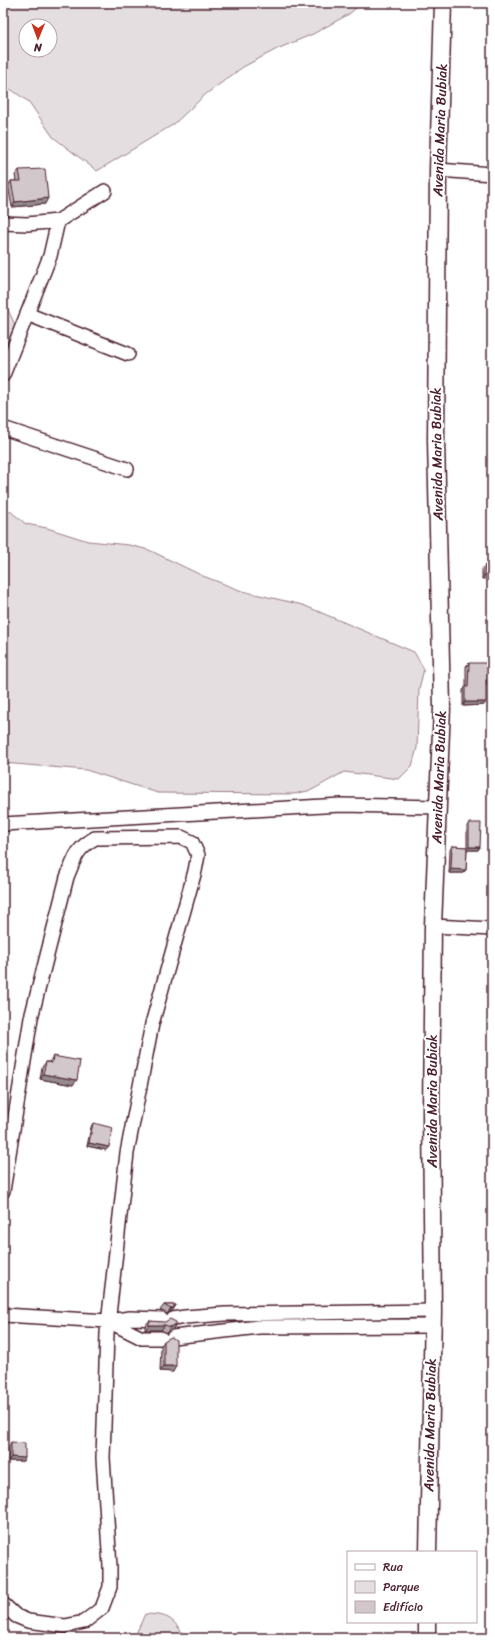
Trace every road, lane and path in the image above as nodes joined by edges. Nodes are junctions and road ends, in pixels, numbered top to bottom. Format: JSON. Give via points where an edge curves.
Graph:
{"nodes":[{"id":1,"x":443,"y":3,"type":"edge"},
{"id":2,"x":438,"y":170,"type":"junction"},
{"id":3,"x":492,"y":174,"type":"edge"},
{"id":4,"x":105,"y":191,"type":"dead end"},
{"id":5,"x":58,"y":221,"type":"junction"},
{"id":6,"x":3,"y":223,"type":"edge"},
{"id":7,"x":27,"y":314,"type":"junction"},
{"id":8,"x":128,"y":354,"type":"dead end"},
{"id":9,"x":3,"y":375,"type":"edge"},
{"id":10,"x":3,"y":428,"type":"edge"},
{"id":11,"x":127,"y":468,"type":"dead end"},
{"id":12,"x":438,"y":807,"type":"junction"},
{"id":13,"x":3,"y":824,"type":"edge"},
{"id":14,"x":433,"y":926,"type":"junction"},
{"id":15,"x":492,"y":929,"type":"edge"},
{"id":16,"x":3,"y":1191,"type":"edge"},
{"id":17,"x":3,"y":1315,"type":"edge"},
{"id":18,"x":173,"y":1318,"type":"junction"},
{"id":19,"x":432,"y":1318,"type":"junction"},
{"id":20,"x":108,"y":1321,"type":"junction"},
{"id":21,"x":186,"y":1335,"type":"junction"},
{"id":22,"x":428,"y":1551,"type":"edge"},
{"id":23,"x":3,"y":1604,"type":"edge"},
{"id":24,"x":427,"y":1623,"type":"edge"},
{"id":25,"x":427,"y":1638,"type":"edge"}],
"edges":[{"from":1,"to":2,"type":"street","name":"Avenida Maria Bubiak"},
{"from":2,"to":3,"type":"street"},
{"from":2,"to":12,"type":"street","name":"Avenida Maria Bubiak","via":[[436,440],[442,707]]},
{"from":4,"to":5,"type":"street"},
{"from":5,"to":6,"type":"street"},
{"from":5,"to":7,"type":"street","via":[[50,256]]},
{"from":7,"to":8,"type":"street"},
{"from":7,"to":9,"type":"street"},
{"from":10,"to":11,"type":"street"},
{"from":12,"to":13,"type":"street","via":[[341,805]]},
{"from":12,"to":14,"type":"street","name":"Avenida Maria Bubiak"},
{"from":14,"to":15,"type":"street"},
{"from":14,"to":19,"type":"street","name":"Avenida Maria Bubiak"},
{"from":16,"to":20,"type":"street","via":[[31,1018],[67,877],[75,857],[84,845],[95,838],[180,837],[192,842],[198,855],[195,871],[152,1024],[127,1153]]},
{"from":17,"to":20,"type":"street"},
{"from":18,"to":19,"type":"street","via":[[225,1314]]},
{"from":18,"to":20,"type":"street"},
{"from":18,"to":21,"type":"street","via":[[183,1326]]},
{"from":19,"to":21,"type":"street","via":[[259,1327]]},
{"from":19,"to":22,"type":"street","name":"Avenida Maria Bubiak"},
{"from":20,"to":21,"type":"street","via":[[142,1338]]},
{"from":20,"to":23,"type":"street","via":[[103,1458],[110,1587],[102,1608],[84,1622],[65,1626],[28,1621],[16,1616]]},
{"from":24,"to":25,"type":"street"}]}
